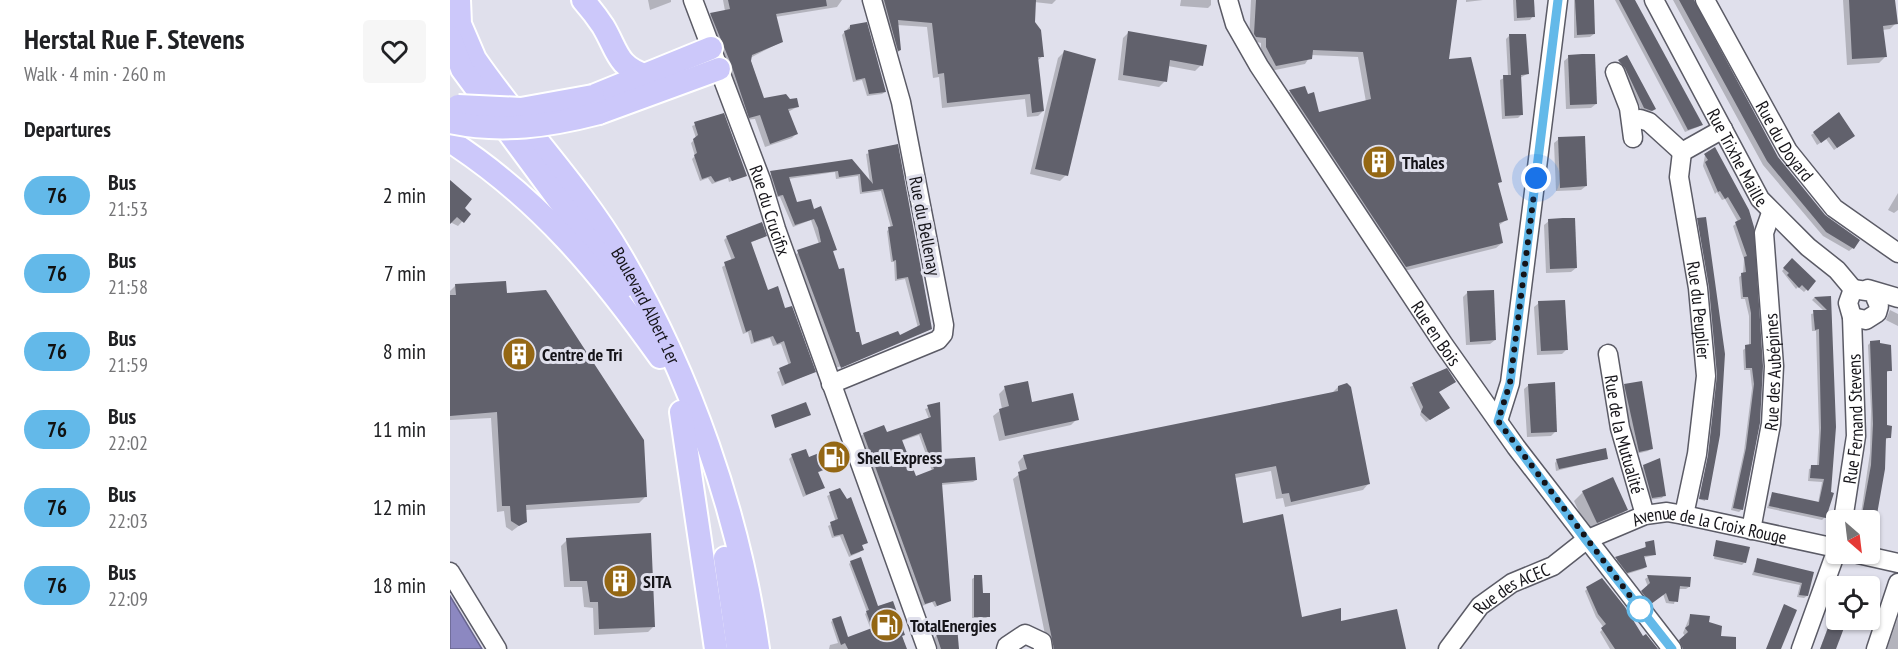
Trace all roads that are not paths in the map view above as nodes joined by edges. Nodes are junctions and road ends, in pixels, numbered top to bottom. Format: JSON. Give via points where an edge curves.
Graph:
{"nodes":[{"id":1,"x":459,"y":0,"type":"edge"},
{"id":2,"x":569,"y":0,"type":"edge"},
{"id":3,"x":693,"y":0,"type":"edge"},
{"id":4,"x":872,"y":0,"type":"edge"},
{"id":5,"x":1228,"y":0,"type":"edge"},
{"id":6,"x":1558,"y":0,"type":"edge"},
{"id":7,"x":1654,"y":0,"type":"edge"},
{"id":8,"x":1705,"y":0,"type":"edge"},
{"id":9,"x":587,"y":6,"type":"edge"},
{"id":10,"x":450,"y":37,"type":"edge"},
{"id":11,"x":454,"y":57,"type":"edge"},
{"id":12,"x":618,"y":57,"type":"junction"},
{"id":13,"x":715,"y":58,"type":"junction"},
{"id":14,"x":1615,"y":72,"type":"dead end"},
{"id":15,"x":647,"y":76,"type":"junction"},
{"id":16,"x":598,"y":101,"type":"junction"},
{"id":17,"x":450,"y":104,"type":"edge"},
{"id":18,"x":450,"y":122,"type":"edge"},
{"id":19,"x":1723,"y":129,"type":"junction"},
{"id":20,"x":450,"y":141,"type":"edge"},
{"id":21,"x":1682,"y":152,"type":"junction"},
{"id":22,"x":1771,"y":213,"type":"junction"},
{"id":23,"x":1898,"y":253,"type":"edge"},
{"id":24,"x":1860,"y":289,"type":"junction"},
{"id":25,"x":1898,"y":298,"type":"edge"},
{"id":26,"x":1852,"y":317,"type":"junction"},
{"id":27,"x":1608,"y":354,"type":"dead end"},
{"id":28,"x":660,"y":357,"type":"junction"},
{"id":29,"x":831,"y":384,"type":"junction"},
{"id":30,"x":681,"y":412,"type":"junction"},
{"id":31,"x":1498,"y":421,"type":"junction"},
{"id":32,"x":1845,"y":510,"type":"edge"},
{"id":33,"x":1645,"y":515,"type":"junction"},
{"id":34,"x":1684,"y":515,"type":"junction"},
{"id":35,"x":1751,"y":530,"type":"junction"},
{"id":36,"x":1586,"y":540,"type":"junction"},
{"id":37,"x":1826,"y":548,"type":"edge"},
{"id":38,"x":1880,"y":559,"type":"edge"},
{"id":39,"x":1898,"y":563,"type":"edge"},
{"id":40,"x":1831,"y":564,"type":"edge"},
{"id":41,"x":450,"y":572,"type":"edge"},
{"id":42,"x":1898,"y":583,"type":"edge"},
{"id":43,"x":1006,"y":647,"type":"edge"},
{"id":44,"x":753,"y":648,"type":"edge"},
{"id":45,"x":497,"y":649,"type":"edge"},
{"id":46,"x":716,"y":649,"type":"edge"},
{"id":47,"x":927,"y":649,"type":"edge"},
{"id":48,"x":1043,"y":649,"type":"edge"},
{"id":49,"x":1448,"y":649,"type":"edge"},
{"id":50,"x":1672,"y":649,"type":"edge"},
{"id":51,"x":1801,"y":649,"type":"edge"},
{"id":52,"x":1876,"y":649,"type":"edge"}],
"edges":[{"from":1,"to":44,"type":"main road","name":"Boulevard Albert 1er","via":[[460,24],[476,59],[612,243],[655,316],[698,419],[726,508],[741,562]]},
{"from":2,"to":9,"type":"main road"},
{"from":3,"to":13,"type":"street","name":"Rue du Crucifix"},
{"from":4,"to":29,"type":"street","name":"Rue du Bellenay","via":[[901,102],[944,325],[938,340]]},
{"from":5,"to":31,"type":"street","name":"Rue en Bois","via":[[1235,24],[1259,66]]},
{"from":6,"to":31,"type":"street","via":[[1510,383]]},
{"from":7,"to":19,"type":"street","name":"Rue Trixhe Maille"},
{"from":8,"to":23,"type":"street","name":"Rue du Doyard","via":[[1788,151],[1834,208]]},
{"from":9,"to":12,"type":"main road","via":[[602,24]]},
{"from":10,"to":11,"type":"main road","name":"Boulevard Albert 1er"},
{"from":11,"to":28,"type":"main road","name":"Boulevard Albert 1er","via":[[611,269],[640,314]]},
{"from":12,"to":15,"type":"main road","via":[[630,70]]},
{"from":12,"to":16,"type":"main road","via":[[615,75]]},
{"from":13,"to":15,"type":"main road"},
{"from":13,"to":16,"type":"main road"},
{"from":13,"to":29,"type":"street","name":"Rue du Crucifix"},
{"from":14,"to":21,"type":"street","via":[[1632,130],[1640,119],[1649,122]]},
{"from":15,"to":16,"type":"main road"},
{"from":16,"to":17,"type":"main road","bridge":true,"via":[[520,109]]},
{"from":16,"to":18,"type":"main road","bridge":true,"via":[[524,128]]},
{"from":19,"to":21,"type":"street"},
{"from":19,"to":22,"type":"street","name":"Rue Trixhe Maille"},
{"from":20,"to":28,"type":"main road","via":[[517,190],[555,225],[593,266]]},
{"from":21,"to":34,"type":"street","name":"Rue du Peuplier","via":[[1679,177],[1698,288],[1706,375],[1697,454]]},
{"from":22,"to":24,"type":"street","name":"Rue Trixhe Maille"},
{"from":22,"to":35,"type":"street","name":"Rue des Aubépines","via":[[1764,233],[1774,366],[1771,424]]},
{"from":24,"to":25,"type":"street"},
{"from":24,"to":26,"type":"street","via":[[1848,303]]},
{"from":24,"to":26,"type":"street","via":[[1877,296],[1877,313],[1866,320]]},
{"from":26,"to":32,"type":"street","name":"Rue Fernand Stevens","via":[[1856,436]]},
{"from":27,"to":33,"type":"street","name":"Rue de la Mutualité","via":[[1620,428]]},
{"from":28,"to":30,"type":"main road","name":"Boulevard Albert 1er"},
{"from":29,"to":47,"type":"street","name":"Rue du Crucifix"},
{"from":30,"to":44,"type":"main road","name":"Boulevard Albert 1er"},
{"from":30,"to":46,"type":"main road"},
{"from":31,"to":36,"type":"street","name":"Rue en Bois"},
{"from":33,"to":34,"type":"street","name":"Avenue de la Croix Rouge"},
{"from":33,"to":36,"type":"street","name":"Avenue de la Croix Rouge"},
{"from":34,"to":35,"type":"street","name":"Avenue de la Croix Rouge"},
{"from":35,"to":37,"type":"street","name":"Avenue de la Croix Rouge"},
{"from":36,"to":49,"type":"street","name":"Rue des ACEC","via":[[1554,566],[1512,583],[1480,606]]},
{"from":36,"to":50,"type":"street","name":"Rue en Bois"},
{"from":38,"to":39,"type":"street"},
{"from":40,"to":51,"type":"street"},
{"from":41,"to":45,"type":"street"},
{"from":42,"to":52,"type":"street"},
{"from":43,"to":48,"type":"street","via":[[1025,634],[1042,642]]}]}
